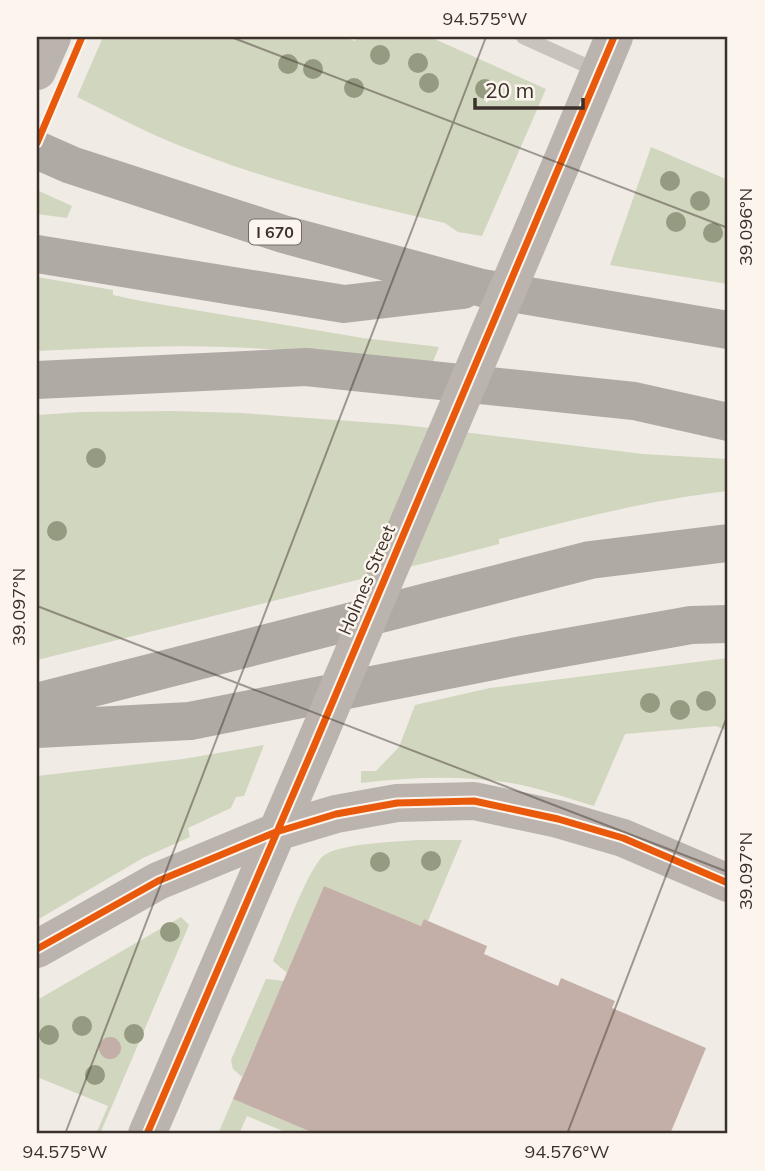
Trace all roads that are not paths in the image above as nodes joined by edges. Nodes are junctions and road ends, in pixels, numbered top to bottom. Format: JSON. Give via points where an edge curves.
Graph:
{"nodes":[{"id":1,"x":52,"y":37,"type":"edge"},
{"id":2,"x":523,"y":37,"type":"edge"},
{"id":3,"x":606,"y":54,"type":"edge"},
{"id":4,"x":37,"y":71,"type":"edge"},
{"id":5,"x":37,"y":138,"type":"edge"},
{"id":6,"x":37,"y":150,"type":"edge"},
{"id":7,"x":71,"y":165,"type":"junction"},
{"id":8,"x":37,"y":254,"type":"edge"},
{"id":9,"x":482,"y":288,"type":"junction"},
{"id":10,"x":728,"y":330,"type":"edge"},
{"id":11,"x":37,"y":380,"type":"edge"},
{"id":12,"x":728,"y":422,"type":"edge"},
{"id":13,"x":728,"y":543,"type":"edge"},
{"id":14,"x":728,"y":624,"type":"edge"},
{"id":15,"x":113,"y":681,"type":"junction"},
{"id":16,"x":37,"y":689,"type":"edge"},
{"id":17,"x":37,"y":702,"type":"edge"},
{"id":18,"x":37,"y":729,"type":"edge"},
{"id":19,"x":276,"y":832,"type":"junction"},
{"id":20,"x":728,"y":883,"type":"edge"},
{"id":21,"x":37,"y":948,"type":"edge"},
{"id":22,"x":147,"y":1134,"type":"edge"}],
"edges":[{"from":1,"to":4,"type":"street"},
{"from":2,"to":3,"type":"lane"},
{"from":3,"to":19,"type":"street","name":"Holmes Street","bridge":true},
{"from":5,"to":7,"type":"highway"},
{"from":6,"to":7,"type":"highway","number":"I 670"},
{"from":7,"to":9,"type":"highway","number":"I 670","via":[[283,234]]},
{"from":8,"to":9,"type":"highway","via":[[344,304]]},
{"from":9,"to":10,"type":"highway","number":"I 670"},
{"from":11,"to":12,"type":"highway","via":[[306,367],[634,401]]},
{"from":13,"to":15,"type":"highway","via":[[590,560]]},
{"from":14,"to":18,"type":"highway","via":[[691,625],[523,655],[190,721]]},
{"from":15,"to":16,"type":"highway"},
{"from":15,"to":17,"type":"highway"},
{"from":19,"to":20,"type":"street","via":[[336,814],[397,803],[474,801],[623,838]]},
{"from":19,"to":21,"type":"street","via":[[158,881]]},
{"from":19,"to":22,"type":"street","name":"Holmes Street"}]}
